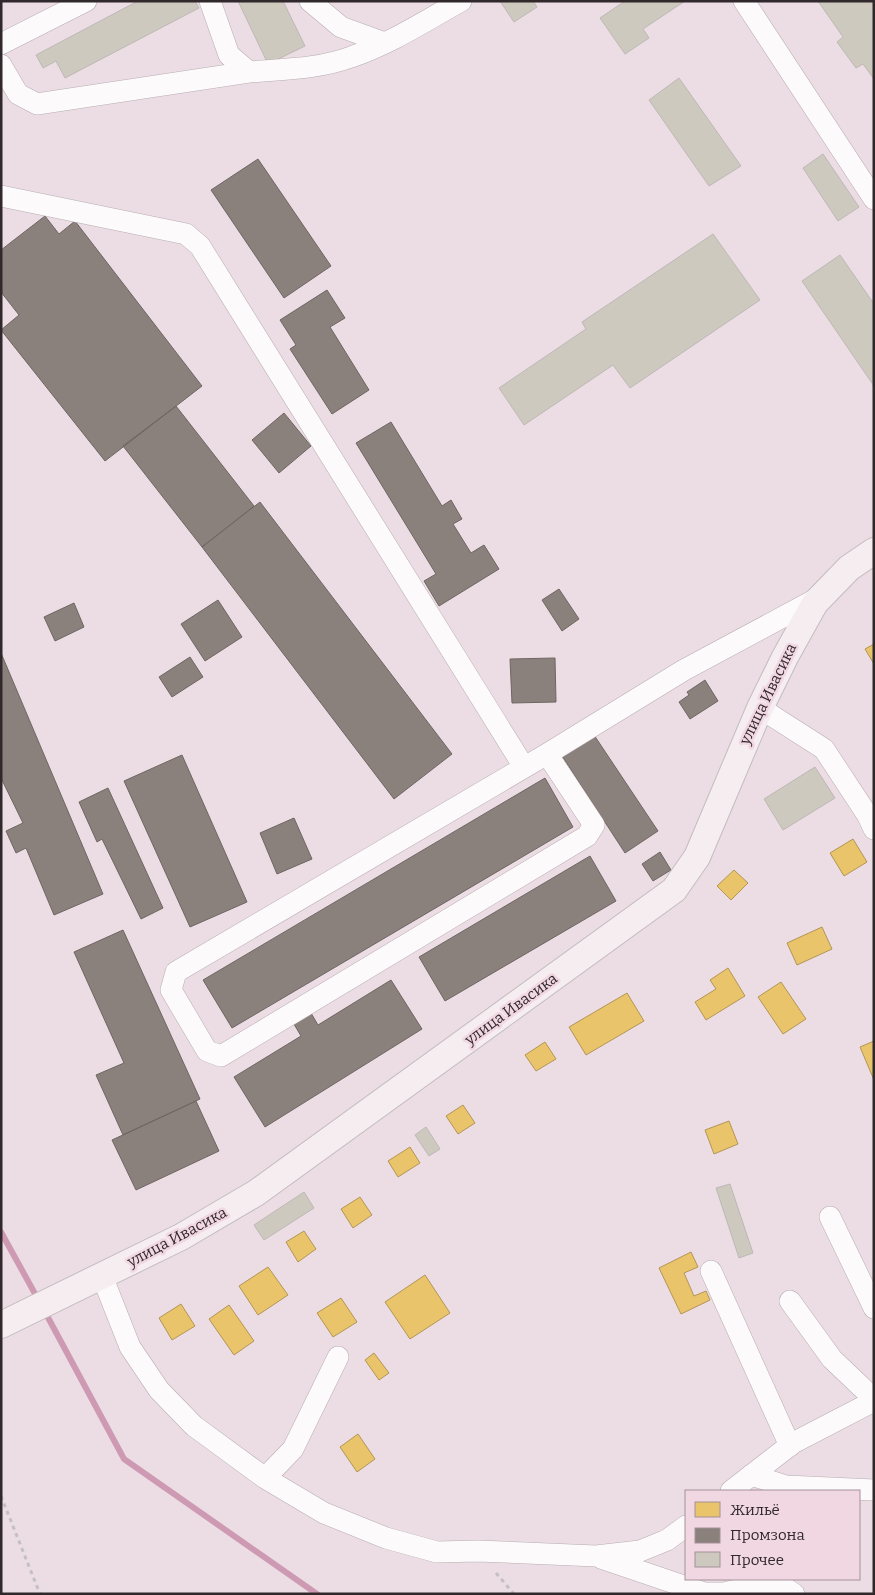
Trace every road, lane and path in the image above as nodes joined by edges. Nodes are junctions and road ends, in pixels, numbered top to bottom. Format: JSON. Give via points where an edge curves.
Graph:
{"nodes":[{"id":1,"x":86,"y":1,"type":"edge"},
{"id":2,"x":210,"y":1,"type":"edge"},
{"id":3,"x":310,"y":1,"type":"edge"},
{"id":4,"x":461,"y":1,"type":"edge"},
{"id":5,"x":744,"y":1,"type":"edge"},
{"id":6,"x":384,"y":43,"type":"junction"},
{"id":7,"x":1,"y":44,"type":"edge"},
{"id":8,"x":1,"y":65,"type":"edge"},
{"id":9,"x":248,"y":72,"type":"junction"},
{"id":10,"x":1,"y":196,"type":"edge"},
{"id":11,"x":874,"y":199,"type":"edge"},
{"id":12,"x":874,"y":551,"type":"edge"},
{"id":13,"x":821,"y":597,"type":"junction"},
{"id":14,"x":760,"y":708,"type":"junction"},
{"id":15,"x":547,"y":754,"type":"junction"},
{"id":16,"x":524,"y":767,"type":"junction"},
{"id":17,"x":874,"y":829,"type":"edge"},
{"id":18,"x":830,"y":1217,"type":"dead end"},
{"id":19,"x":710,"y":1271,"type":"dead end"},
{"id":20,"x":102,"y":1276,"type":"junction"},
{"id":21,"x":790,"y":1301,"type":"dead end"},
{"id":22,"x":874,"y":1308,"type":"edge"},
{"id":23,"x":1,"y":1325,"type":"edge"},
{"id":24,"x":338,"y":1358,"type":"dead end"},
{"id":25,"x":874,"y":1400,"type":"edge"},
{"id":26,"x":790,"y":1446,"type":"junction"},
{"id":27,"x":751,"y":1475,"type":"junction"},
{"id":28,"x":265,"y":1478,"type":"junction"},
{"id":29,"x":788,"y":1488,"type":"edge"},
{"id":30,"x":732,"y":1490,"type":"edge"},
{"id":31,"x":874,"y":1490,"type":"edge"},
{"id":32,"x":1,"y":1496,"type":"edge"},
{"id":33,"x":685,"y":1527,"type":"edge"},
{"id":34,"x":596,"y":1556,"type":"junction"},
{"id":35,"x":776,"y":1580,"type":"edge"},
{"id":36,"x":40,"y":1594,"type":"edge"},
{"id":37,"x":794,"y":1594,"type":"edge"}],
"edges":[{"from":1,"to":7,"type":"lane"},
{"from":2,"to":9,"type":"lane","via":[[229,55]]},
{"from":3,"to":6,"type":"lane","via":[[341,27]]},
{"from":4,"to":6,"type":"lane"},
{"from":5,"to":11,"type":"lane"},
{"from":6,"to":9,"type":"lane","via":[[350,58],[309,67]]},
{"from":8,"to":9,"type":"lane","via":[[18,94],[37,104]]},
{"from":10,"to":16,"type":"lane","via":[[186,234],[200,246]]},
{"from":12,"to":13,"type":"main road","name":"улица Ивасика","via":[[849,568]]},
{"from":13,"to":14,"type":"main road","name":"улица Ивасика","via":[[785,656]]},
{"from":13,"to":15,"type":"lane","via":[[684,670]]},
{"from":14,"to":17,"type":"lane","via":[[824,750]]},
{"from":14,"to":20,"type":"main road","name":"улица Ивасика","via":[[697,857],[674,890],[256,1193],[181,1237]]},
{"from":15,"to":16,"type":"lane"},
{"from":15,"to":16,"type":"lane","via":[[594,824],[587,836],[220,1056],[207,1051],[171,990],[176,972]]},
{"from":18,"to":22,"type":"lane"},
{"from":19,"to":26,"type":"lane"},
{"from":20,"to":23,"type":"main road","name":"улица Ивасика"},
{"from":20,"to":28,"type":"lane","via":[[130,1347],[159,1390],[194,1426]]},
{"from":21,"to":25,"type":"lane","via":[[832,1359]]},
{"from":24,"to":28,"type":"lane","via":[[293,1449]]},
{"from":25,"to":26,"type":"lane"},
{"from":26,"to":27,"type":"lane"},
{"from":27,"to":29,"type":"lane"},
{"from":27,"to":30,"type":"lane"},
{"from":28,"to":34,"type":"lane","via":[[324,1513],[386,1538],[437,1552]]},
{"from":29,"to":31,"type":"lane"},
{"from":32,"to":36,"type":"path"},
{"from":33,"to":34,"type":"lane","via":[[667,1540],[640,1551]]},
{"from":34,"to":35,"type":"lane","via":[[704,1593],[724,1593]]},
{"from":35,"to":37,"type":"lane"}]}
